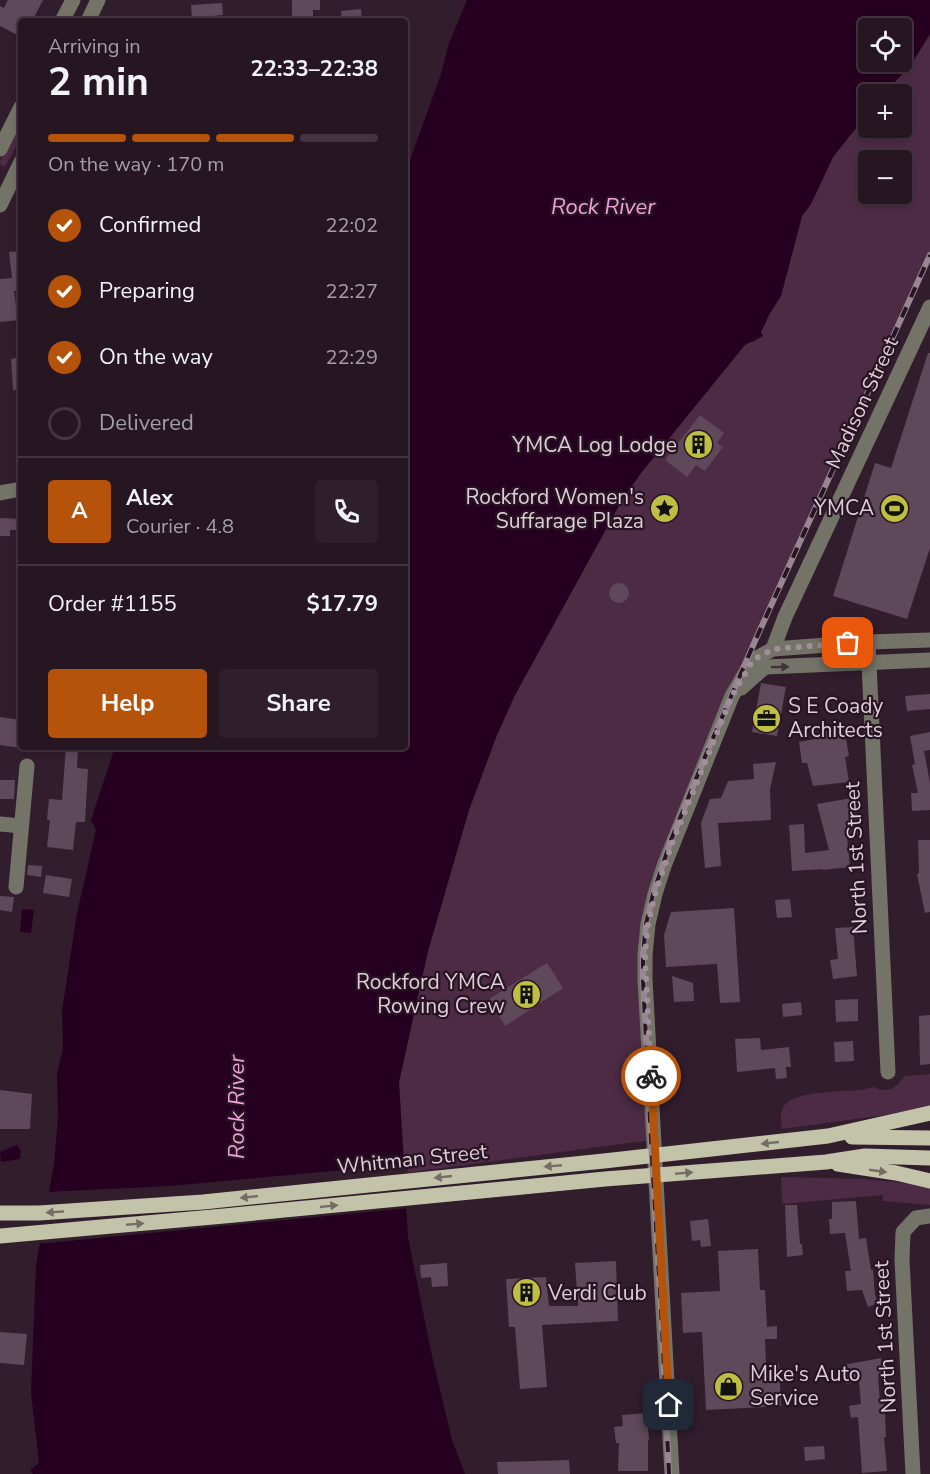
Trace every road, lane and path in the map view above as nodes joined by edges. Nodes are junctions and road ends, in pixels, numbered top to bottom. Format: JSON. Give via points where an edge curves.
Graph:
{"nodes":[{"id":1,"x":73,"y":0,"type":"edge"},
{"id":2,"x":98,"y":0,"type":"edge"},
{"id":3,"x":64,"y":18,"type":"edge"},
{"id":4,"x":89,"y":18,"type":"edge"},
{"id":5,"x":18,"y":112,"type":"edge"},
{"id":6,"x":0,"y":149,"type":"edge"},
{"id":7,"x":18,"y":168,"type":"edge"},
{"id":8,"x":0,"y":205,"type":"edge"},
{"id":9,"x":930,"y":307,"type":"edge"},
{"id":10,"x":18,"y":490,"type":"edge"},
{"id":11,"x":0,"y":493,"type":"edge"},
{"id":12,"x":930,"y":640,"type":"edge"},
{"id":13,"x":868,"y":642,"type":"junction"},
{"id":14,"x":773,"y":649,"type":"junction"},
{"id":15,"x":930,"y":660,"type":"edge"},
{"id":16,"x":869,"y":664,"type":"junction"},
{"id":17,"x":732,"y":696,"type":"junction"},
{"id":18,"x":27,"y":766,"type":"dead end"},
{"id":19,"x":0,"y":824,"type":"edge"},
{"id":20,"x":21,"y":826,"type":"junction"},
{"id":21,"x":16,"y":887,"type":"dead end"},
{"id":22,"x":888,"y":1072,"type":"dead end"},
{"id":23,"x":930,"y":1113,"type":"edge"},
{"id":24,"x":828,"y":1136,"type":"junction"},
{"id":25,"x":930,"y":1138,"type":"edge"},
{"id":26,"x":930,"y":1158,"type":"edge"},
{"id":27,"x":826,"y":1162,"type":"junction"},
{"id":28,"x":930,"y":1180,"type":"edge"},
{"id":29,"x":4,"y":1212,"type":"edge"},
{"id":30,"x":930,"y":1216,"type":"edge"},
{"id":31,"x":7,"y":1235,"type":"edge"},
{"id":32,"x":672,"y":1474,"type":"edge"},
{"id":33,"x":913,"y":1474,"type":"edge"}],
"edges":[{"from":1,"to":3,"type":"street"},
{"from":2,"to":4,"type":"street"},
{"from":5,"to":6,"type":"street"},
{"from":7,"to":8,"type":"street"},
{"from":9,"to":14,"type":"street","name":"Madison Street"},
{"from":10,"to":11,"type":"street"},
{"from":12,"to":13,"type":"street"},
{"from":13,"to":14,"type":"street"},
{"from":13,"to":16,"type":"street","name":"North 1st Street"},
{"from":14,"to":17,"type":"street","via":[[753,660]]},
{"from":15,"to":16,"type":"street"},
{"from":17,"to":16,"type":"street","one_way":true,"via":[[765,667]]},
{"from":16,"to":22,"type":"street","name":"North 1st Street"},
{"from":17,"to":32,"type":"street","via":[[664,866],[648,924],[645,955]]},
{"from":18,"to":20,"type":"street"},
{"from":19,"to":20,"type":"street"},
{"from":20,"to":21,"type":"street"},
{"from":23,"to":24,"type":"main road"},
{"from":24,"to":25,"type":"main road"},
{"from":24,"to":29,"type":"main road","name":"Whitman Street","one_way":true,"via":[[202,1202]]},
{"from":26,"to":27,"type":"main road","via":[[865,1156]]},
{"from":27,"to":28,"type":"main road","one_way":true},
{"from":31,"to":27,"type":"main road","name":"Whitman Street","one_way":true},
{"from":30,"to":33,"type":"street","name":"North 1st Street","via":[[916,1218],[903,1232]]}]}
